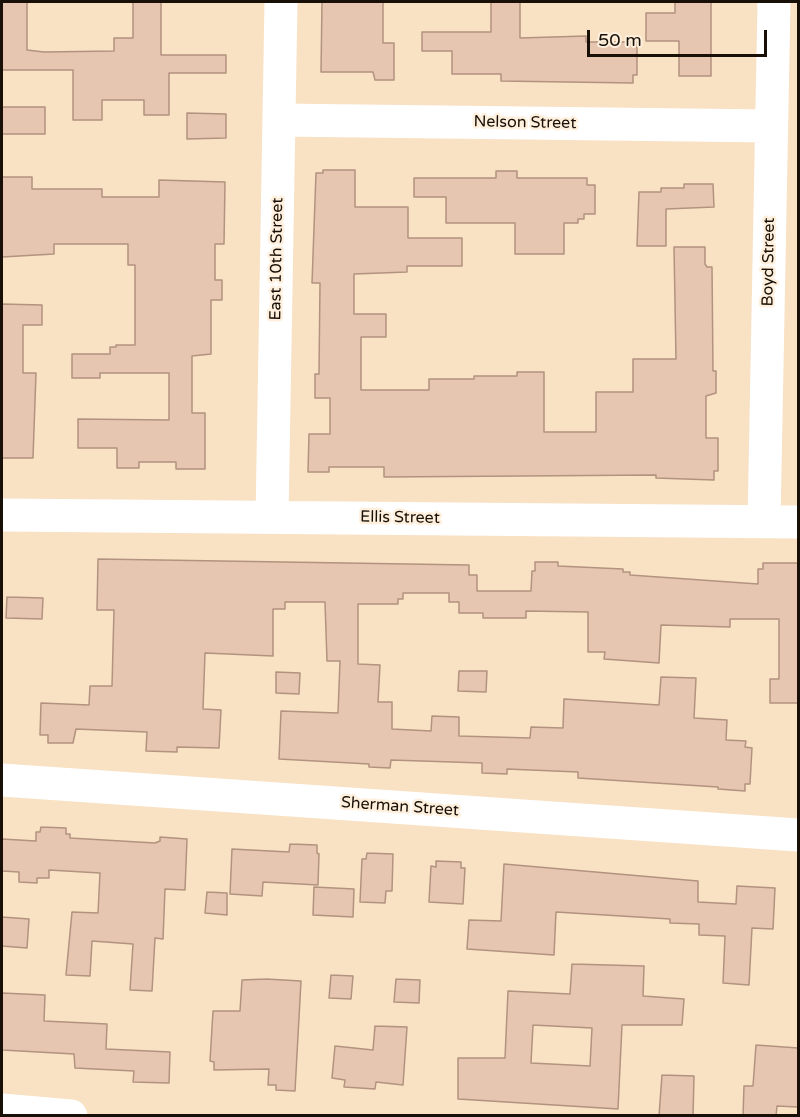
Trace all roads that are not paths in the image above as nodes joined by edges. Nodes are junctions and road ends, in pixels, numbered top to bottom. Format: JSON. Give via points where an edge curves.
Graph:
{"nodes":[{"id":1,"x":281,"y":2,"type":"edge"},
{"id":2,"x":774,"y":2,"type":"edge"},
{"id":3,"x":279,"y":120,"type":"junction"},
{"id":4,"x":771,"y":126,"type":"junction"},
{"id":5,"x":2,"y":514,"type":"edge"},
{"id":6,"x":272,"y":517,"type":"junction"},
{"id":7,"x":764,"y":522,"type":"junction"},
{"id":8,"x":798,"y":522,"type":"edge"},
{"id":9,"x":2,"y":780,"type":"edge"},
{"id":10,"x":798,"y":835,"type":"edge"},
{"id":11,"x":2,"y":1110,"type":"edge"},
{"id":12,"x":71,"y":1116,"type":"edge"}],
"edges":[{"from":1,"to":3,"type":"street","name":"East 10th Street"},
{"from":2,"to":4,"type":"street","name":"Boyd Street"},
{"from":3,"to":4,"type":"street","name":"Nelson Street"},
{"from":3,"to":6,"type":"street","name":"East 10th Street"},
{"from":4,"to":7,"type":"street","name":"Boyd Street"},
{"from":5,"to":6,"type":"street","name":"Ellis Street"},
{"from":6,"to":7,"type":"street","name":"Ellis Street"},
{"from":7,"to":8,"type":"street","name":"Ellis Street"},
{"from":9,"to":10,"type":"street","name":"Sherman Street"},
{"from":11,"to":12,"type":"street"}]}
